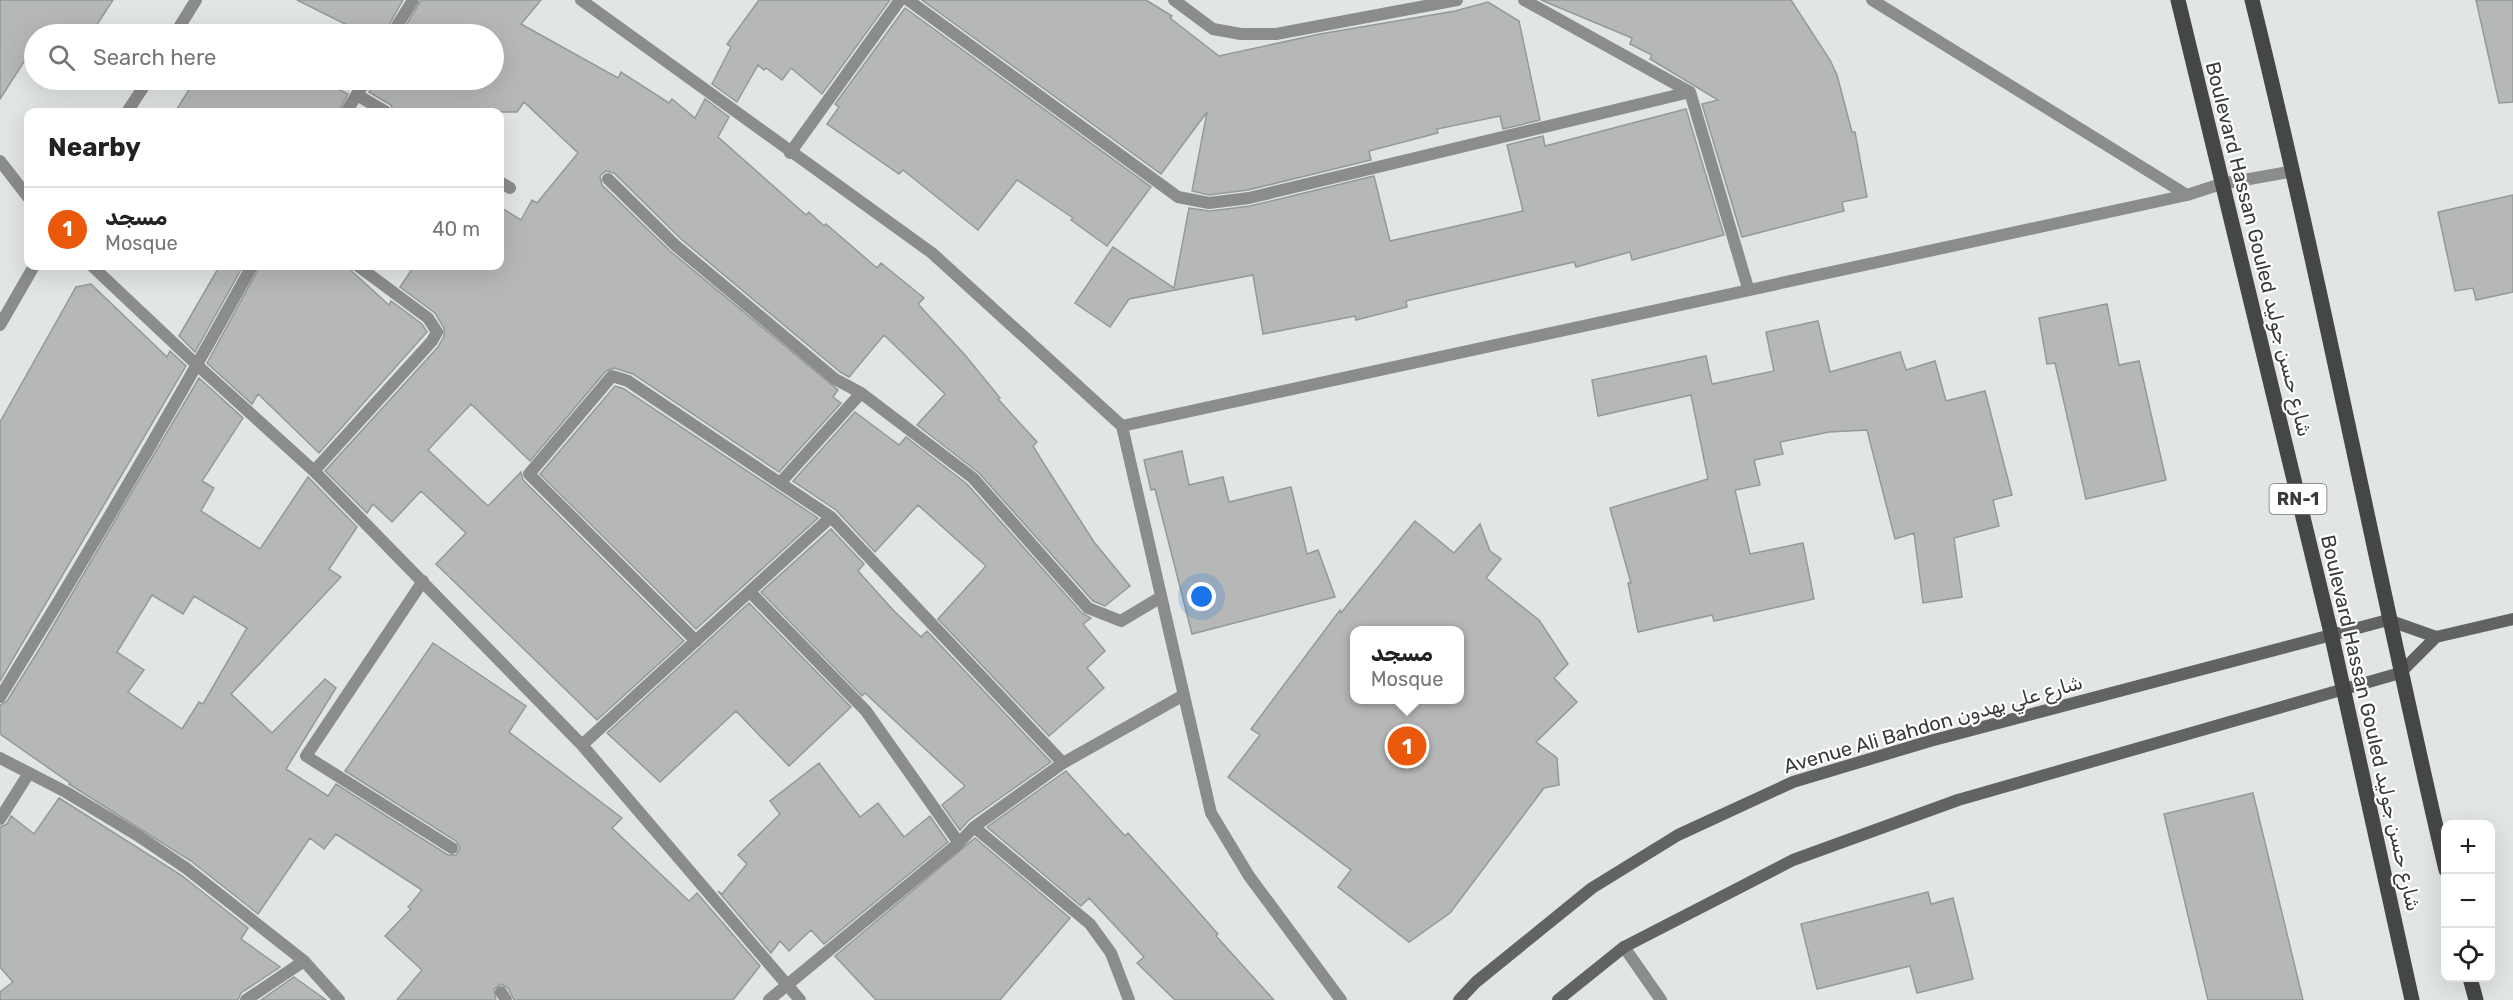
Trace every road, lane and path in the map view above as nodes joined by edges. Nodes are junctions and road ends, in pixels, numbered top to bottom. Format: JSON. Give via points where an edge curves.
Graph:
{"nodes":[{"id":1,"x":196,"y":0,"type":"edge"},
{"id":2,"x":413,"y":0,"type":"edge"},
{"id":3,"x":581,"y":0,"type":"edge"},
{"id":4,"x":900,"y":0,"type":"edge"},
{"id":5,"x":908,"y":0,"type":"edge"},
{"id":6,"x":1174,"y":0,"type":"edge"},
{"id":7,"x":1457,"y":0,"type":"edge"},
{"id":8,"x":1524,"y":0,"type":"edge"},
{"id":9,"x":1872,"y":0,"type":"edge"},
{"id":10,"x":2178,"y":0,"type":"edge"},
{"id":11,"x":2252,"y":0,"type":"edge"},
{"id":12,"x":181,"y":24,"type":"edge"},
{"id":13,"x":399,"y":24,"type":"edge"},
{"id":14,"x":141,"y":90,"type":"edge"},
{"id":15,"x":360,"y":90,"type":"edge"},
{"id":16,"x":1690,"y":92,"type":"junction"},
{"id":17,"x":357,"y":94,"type":"junction"},
{"id":18,"x":130,"y":108,"type":"edge"},
{"id":19,"x":348,"y":108,"type":"edge"},
{"id":20,"x":380,"y":108,"type":"edge"},
{"id":21,"x":790,"y":153,"type":"junction"},
{"id":22,"x":0,"y":161,"type":"edge"},
{"id":23,"x":2294,"y":171,"type":"junction"},
{"id":24,"x":608,"y":179,"type":"dead end"},
{"id":25,"x":2221,"y":184,"type":"junction"},
{"id":26,"x":24,"y":192,"type":"edge"},
{"id":27,"x":2187,"y":195,"type":"junction"},
{"id":28,"x":32,"y":270,"type":"edge"},
{"id":29,"x":96,"y":270,"type":"edge"},
{"id":30,"x":250,"y":270,"type":"edge"},
{"id":31,"x":363,"y":270,"type":"edge"},
{"id":32,"x":1748,"y":288,"type":"junction"},
{"id":33,"x":0,"y":326,"type":"edge"},
{"id":34,"x":197,"y":365,"type":"junction"},
{"id":35,"x":861,"y":393,"type":"junction"},
{"id":36,"x":1122,"y":426,"type":"junction"},
{"id":37,"x":314,"y":471,"type":"junction"},
{"id":38,"x":780,"y":483,"type":"junction"},
{"id":39,"x":831,"y":517,"type":"junction"},
{"id":40,"x":423,"y":581,"type":"junction"},
{"id":41,"x":750,"y":592,"type":"junction"},
{"id":42,"x":1161,"y":597,"type":"junction"},
{"id":43,"x":2513,"y":619,"type":"edge"},
{"id":44,"x":2388,"y":620,"type":"junction"},
{"id":45,"x":2331,"y":633,"type":"junction"},
{"id":46,"x":2436,"y":637,"type":"junction"},
{"id":47,"x":696,"y":641,"type":"junction"},
{"id":48,"x":2400,"y":673,"type":"junction"},
{"id":49,"x":2344,"y":688,"type":"junction"},
{"id":50,"x":1182,"y":696,"type":"junction"},
{"id":51,"x":0,"y":697,"type":"edge"},
{"id":52,"x":582,"y":745,"type":"junction"},
{"id":53,"x":0,"y":758,"type":"edge"},
{"id":54,"x":1064,"y":763,"type":"junction"},
{"id":55,"x":29,"y":773,"type":"junction"},
{"id":56,"x":0,"y":819,"type":"edge"},
{"id":57,"x":974,"y":827,"type":"junction"},
{"id":58,"x":959,"y":843,"type":"junction"},
{"id":59,"x":452,"y":848,"type":"dead end"},
{"id":60,"x":2441,"y":852,"type":"edge"},
{"id":61,"x":1624,"y":947,"type":"junction"},
{"id":62,"x":304,"y":961,"type":"junction"},
{"id":63,"x":2471,"y":982,"type":"edge"},
{"id":64,"x":787,"y":985,"type":"junction"},
{"id":65,"x":246,"y":1000,"type":"edge"},
{"id":66,"x":339,"y":1000,"type":"edge"},
{"id":67,"x":770,"y":1000,"type":"edge"},
{"id":68,"x":800,"y":1000,"type":"edge"},
{"id":69,"x":1129,"y":1000,"type":"edge"},
{"id":70,"x":1341,"y":1000,"type":"edge"},
{"id":71,"x":1459,"y":1000,"type":"edge"},
{"id":72,"x":1558,"y":1000,"type":"edge"},
{"id":73,"x":1661,"y":1000,"type":"edge"},
{"id":74,"x":2412,"y":1000,"type":"edge"},
{"id":75,"x":2476,"y":1000,"type":"edge"}],
"edges":[{"from":1,"to":12,"type":"street"},
{"from":2,"to":13,"type":"street"},
{"from":3,"to":21,"type":"street"},
{"from":4,"to":21,"type":"street"},
{"from":5,"to":16,"type":"street","via":[[1178,197],[1209,203],[1249,198]]},
{"from":6,"to":7,"type":"street","via":[[1213,29],[1276,34]]},
{"from":8,"to":16,"type":"street"},
{"from":9,"to":27,"type":"street"},
{"from":10,"to":25,"type":"main road","name":"Boulevard Hassan Gouled شارع حسن جوليد","number":"RN-1"},
{"from":11,"to":23,"type":"main road","name":"Boulevard Hassan Gouled شارع حسن جوليد"},
{"from":14,"to":18,"type":"street"},
{"from":15,"to":17,"type":"street"},
{"from":16,"to":32,"type":"street"},
{"from":17,"to":19,"type":"street"},
{"from":17,"to":20,"type":"street"},
{"from":21,"to":36,"type":"street","via":[[932,253]]},
{"from":22,"to":26,"type":"street"},
{"from":23,"to":25,"type":"street"},
{"from":23,"to":44,"type":"main road","name":"Boulevard Hassan Gouled شارع حسن جوليد"},
{"from":24,"to":35,"type":"street","via":[[684,253],[835,379]]},
{"from":25,"to":27,"type":"street"},
{"from":25,"to":45,"type":"main road","name":"Boulevard Hassan Gouled شارع حسن جوليد","number":"RN-1"},
{"from":27,"to":32,"type":"street"},
{"from":28,"to":33,"type":"street"},
{"from":29,"to":34,"type":"street"},
{"from":30,"to":34,"type":"street"},
{"from":31,"to":37,"type":"street","via":[[428,318],[437,332]]},
{"from":32,"to":36,"type":"street"},
{"from":34,"to":37,"type":"street"},
{"from":34,"to":51,"type":"street"},
{"from":35,"to":38,"type":"street"},
{"from":35,"to":42,"type":"street","via":[[973,478],[1088,608],[1121,621]]},
{"from":36,"to":42,"type":"street"},
{"from":37,"to":40,"type":"street"},
{"from":38,"to":39,"type":"street"},
{"from":38,"to":47,"type":"street","via":[[628,381],[612,376],[529,474]]},
{"from":39,"to":41,"type":"street"},
{"from":39,"to":54,"type":"street"},
{"from":40,"to":52,"type":"street"},
{"from":40,"to":59,"type":"street","via":[[306,756]]},
{"from":41,"to":47,"type":"street"},
{"from":41,"to":58,"type":"street","via":[[866,711]]},
{"from":42,"to":50,"type":"street"},
{"from":43,"to":46,"type":"main road"},
{"from":44,"to":45,"type":"main road","name":"Avenue Ali Bahdon شارع علي بهدون"},
{"from":44,"to":46,"type":"main road"},
{"from":44,"to":48,"type":"main road","name":"Boulevard Hassan Gouled شارع حسن جوليد"},
{"from":45,"to":49,"type":"main road","name":"Boulevard Hassan Gouled شارع حسن جوليد","number":"RN-1"},
{"from":45,"to":71,"type":"main road","name":"Avenue Ali Bahdon شارع علي بهدون","via":[[1793,782],[1678,836],[1592,888]]},
{"from":46,"to":48,"type":"main road"},
{"from":47,"to":52,"type":"street"},
{"from":48,"to":49,"type":"main road"},
{"from":48,"to":60,"type":"main road","name":"Boulevard Hassan Gouled شارع حسن جوليد"},
{"from":49,"to":61,"type":"main road","via":[[1958,800],[1794,860]]},
{"from":49,"to":74,"type":"main road","name":"Boulevard Hassan Gouled شارع حسن جوليد","number":"RN-1"},
{"from":50,"to":54,"type":"street"},
{"from":50,"to":70,"type":"street","via":[[1211,813],[1249,876]]},
{"from":52,"to":64,"type":"street"},
{"from":53,"to":55,"type":"street"},
{"from":54,"to":57,"type":"street"},
{"from":55,"to":56,"type":"street"},
{"from":55,"to":62,"type":"street","via":[[186,868]]},
{"from":57,"to":58,"type":"street"},
{"from":57,"to":69,"type":"street","via":[[1090,924],[1111,953]]},
{"from":58,"to":64,"type":"street"},
{"from":61,"to":72,"type":"main road"},
{"from":61,"to":73,"type":"street"},
{"from":62,"to":65,"type":"street"},
{"from":62,"to":66,"type":"street"},
{"from":63,"to":75,"type":"main road"},
{"from":64,"to":67,"type":"street"},
{"from":64,"to":68,"type":"street"}]}
